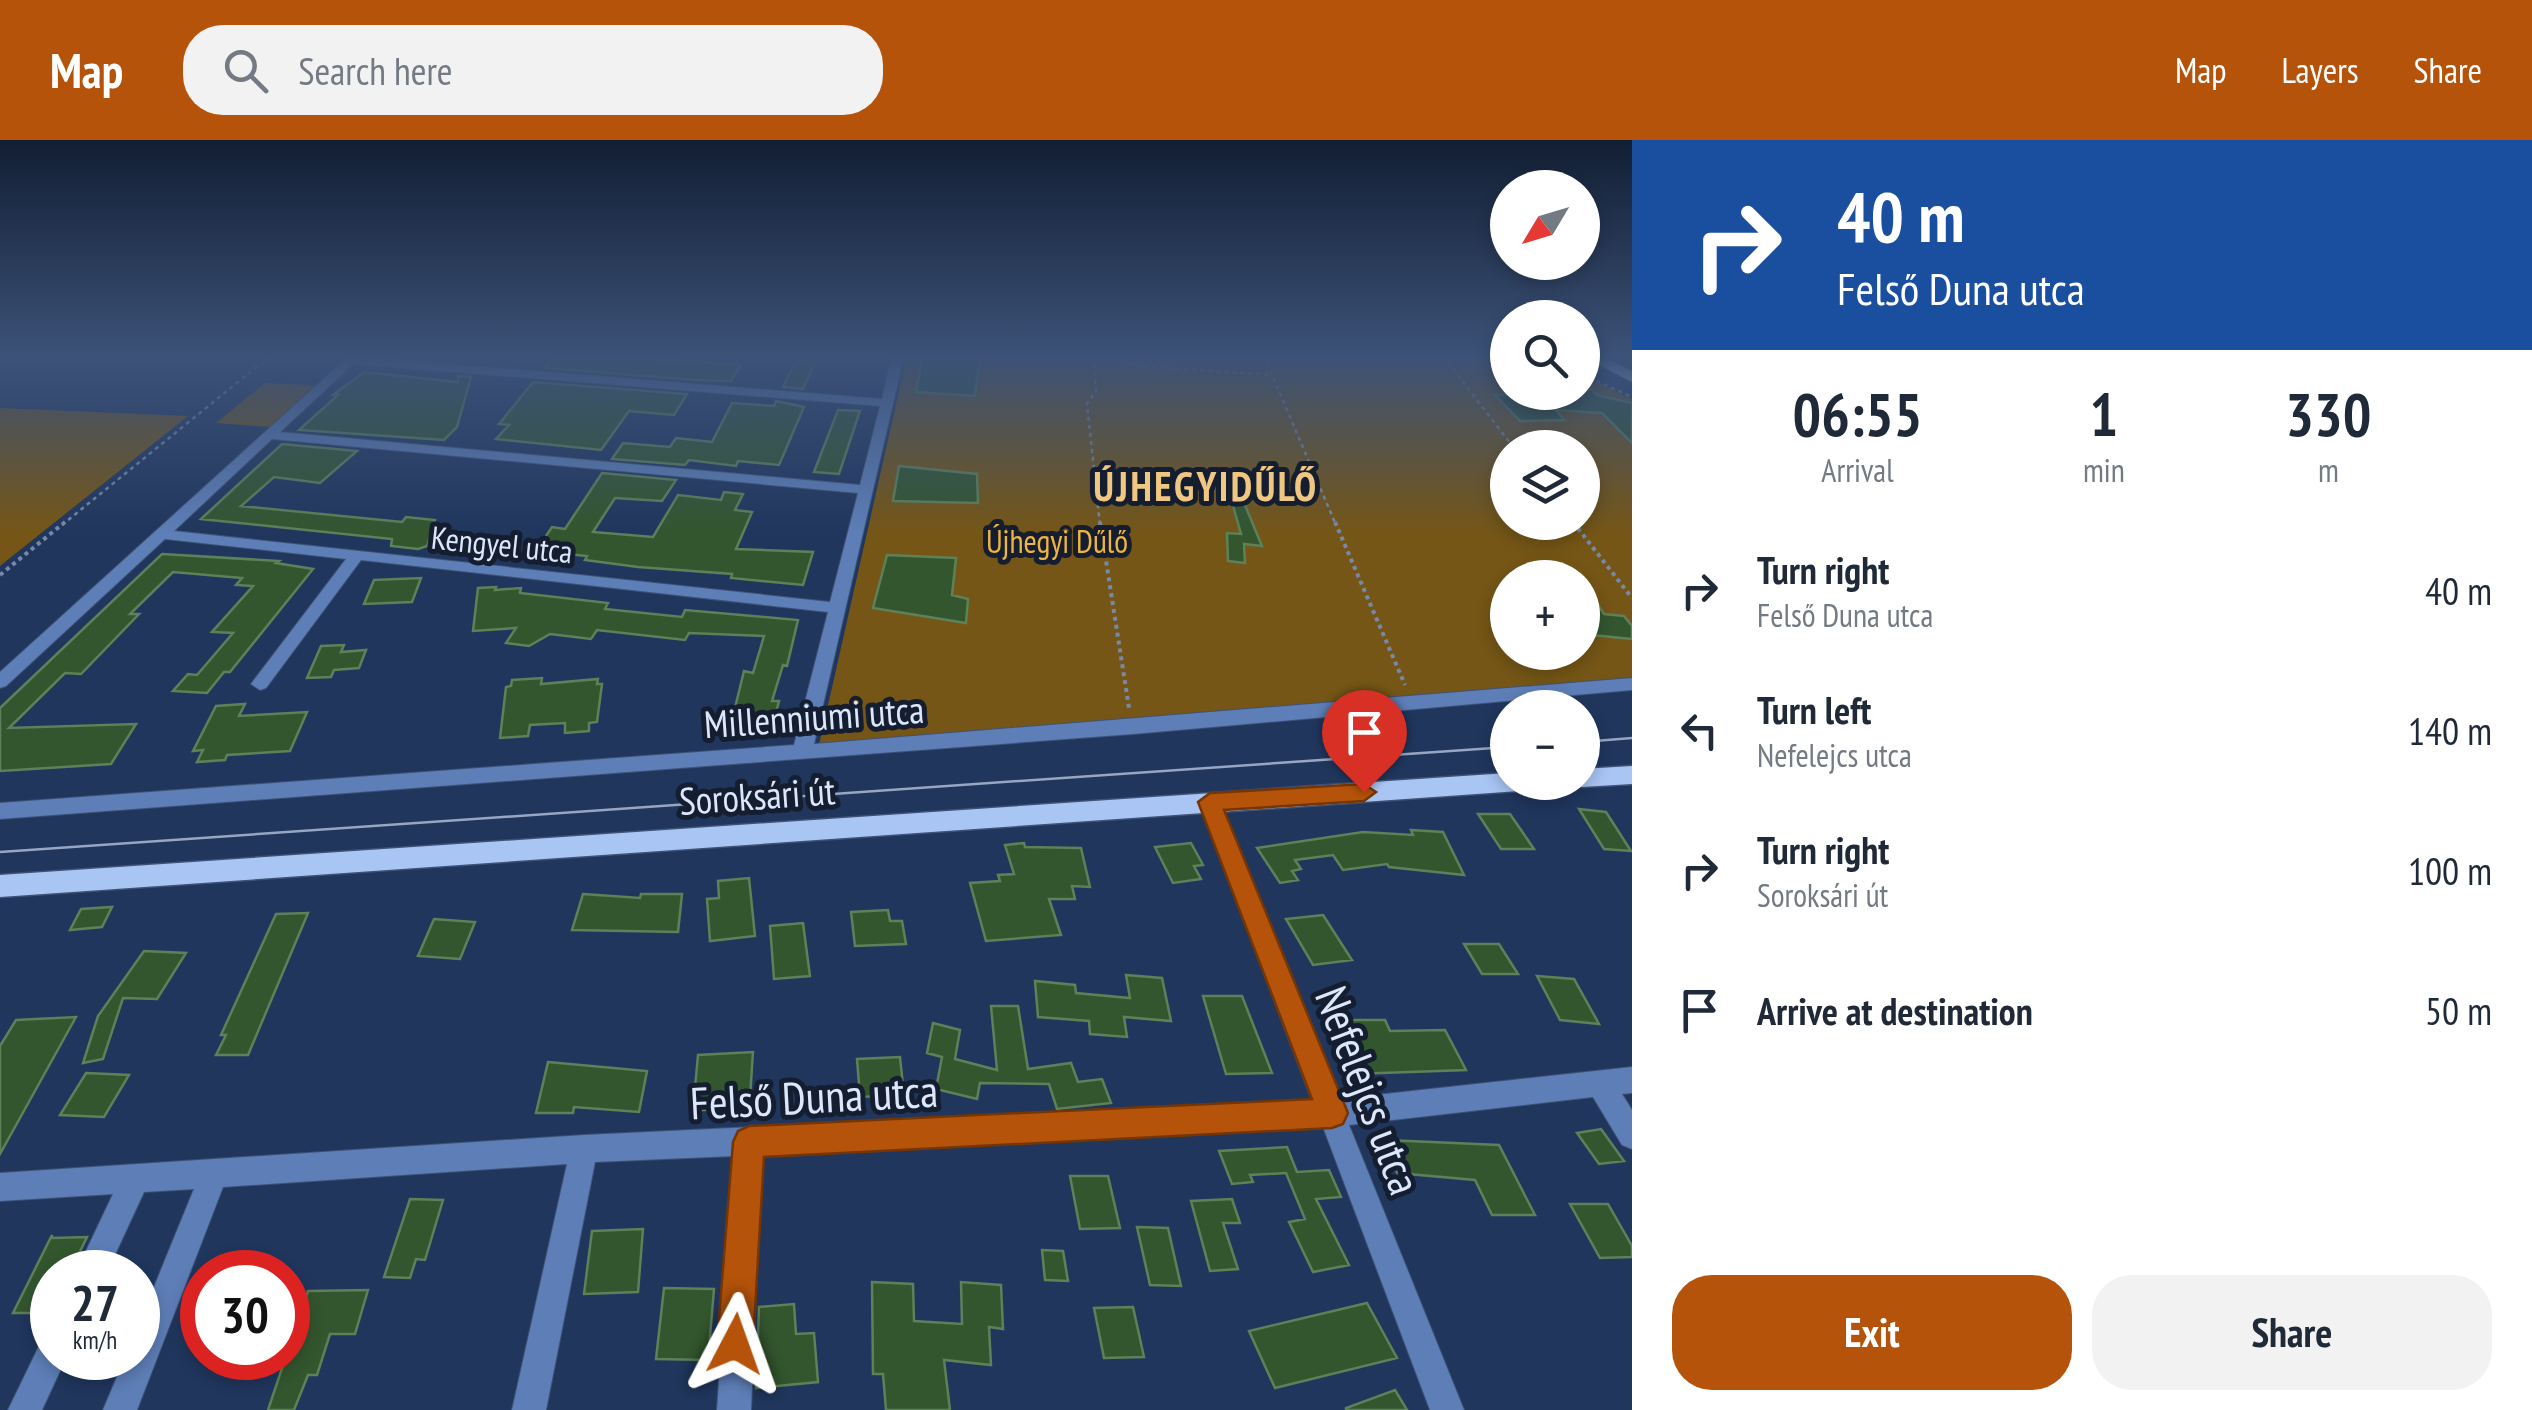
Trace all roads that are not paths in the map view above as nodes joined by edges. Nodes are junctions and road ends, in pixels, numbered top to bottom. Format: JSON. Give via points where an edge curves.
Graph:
{"nodes":[{"id":1,"x":291,"y":415,"type":"edge"},
{"id":2,"x":883,"y":415,"type":"edge"},
{"id":3,"x":270,"y":435,"type":"junction"},
{"id":4,"x":866,"y":490,"type":"junction"},
{"id":5,"x":162,"y":534,"type":"junction"},
{"id":6,"x":357,"y":556,"type":"junction"},
{"id":7,"x":837,"y":608,"type":"junction"},
{"id":8,"x":0,"y":682,"type":"edge"},
{"id":9,"x":260,"y":684,"type":"dead end"},
{"id":10,"x":1632,"y":684,"type":"edge"},
{"id":11,"x":802,"y":752,"type":"junction"},
{"id":12,"x":1632,"y":775,"type":"edge"},
{"id":13,"x":1600,"y":777,"type":"edge"},
{"id":14,"x":1490,"y":784,"type":"edge"},
{"id":15,"x":1210,"y":802,"type":"junction"},
{"id":16,"x":0,"y":811,"type":"edge"},
{"id":17,"x":0,"y":886,"type":"edge"},
{"id":18,"x":1632,"y":1080,"type":"edge"},
{"id":19,"x":1600,"y":1084,"type":"junction"},
{"id":20,"x":1332,"y":1113,"type":"junction"},
{"id":21,"x":1632,"y":1135,"type":"edge"},
{"id":22,"x":749,"y":1142,"type":"junction"},
{"id":23,"x":584,"y":1149,"type":"junction"},
{"id":24,"x":214,"y":1174,"type":"junction"},
{"id":25,"x":136,"y":1178,"type":"junction"},
{"id":26,"x":0,"y":1187,"type":"edge"},
{"id":27,"x":102,"y":1250,"type":"edge"},
{"id":28,"x":39,"y":1380,"type":"edge"},
{"id":29,"x":25,"y":1410,"type":"edge"},
{"id":30,"x":120,"y":1410,"type":"edge"},
{"id":31,"x":529,"y":1410,"type":"edge"},
{"id":32,"x":734,"y":1410,"type":"edge"},
{"id":33,"x":1447,"y":1410,"type":"edge"}],
"edges":[{"from":1,"to":3,"type":"street"},
{"from":2,"to":4,"type":"street"},
{"from":3,"to":4,"type":"street"},
{"from":3,"to":5,"type":"street"},
{"from":4,"to":7,"type":"street"},
{"from":5,"to":6,"type":"street","name":"Kengyel utca"},
{"from":5,"to":8,"type":"street"},
{"from":6,"to":7,"type":"street","name":"Kengyel utca"},
{"from":6,"to":9,"type":"street"},
{"from":7,"to":11,"type":"street"},
{"from":10,"to":11,"type":"street","name":"Millenniumi utca"},
{"from":11,"to":16,"type":"street","name":"Millenniumi utca"},
{"from":12,"to":13,"type":"main road"},
{"from":14,"to":15,"type":"main road","name":"Soroksári út"},
{"from":15,"to":17,"type":"main road","name":"Soroksári út"},
{"from":15,"to":20,"type":"street","name":"Nefelejcs utca"},
{"from":18,"to":19,"type":"street","name":"Felső Duna utca"},
{"from":19,"to":20,"type":"street","name":"Felső Duna utca"},
{"from":19,"to":21,"type":"street"},
{"from":20,"to":22,"type":"street","name":"Felső Duna utca"},
{"from":20,"to":33,"type":"street","name":"Nefelejcs utca"},
{"from":22,"to":23,"type":"street","name":"Felső Duna utca"},
{"from":22,"to":32,"type":"street"},
{"from":23,"to":24,"type":"street","name":"Felső Duna utca"},
{"from":23,"to":31,"type":"street"},
{"from":24,"to":25,"type":"street","name":"Felső Duna utca"},
{"from":24,"to":30,"type":"street"},
{"from":25,"to":26,"type":"street","name":"Felső Duna utca"},
{"from":25,"to":27,"type":"street"},
{"from":28,"to":29,"type":"street"}]}
